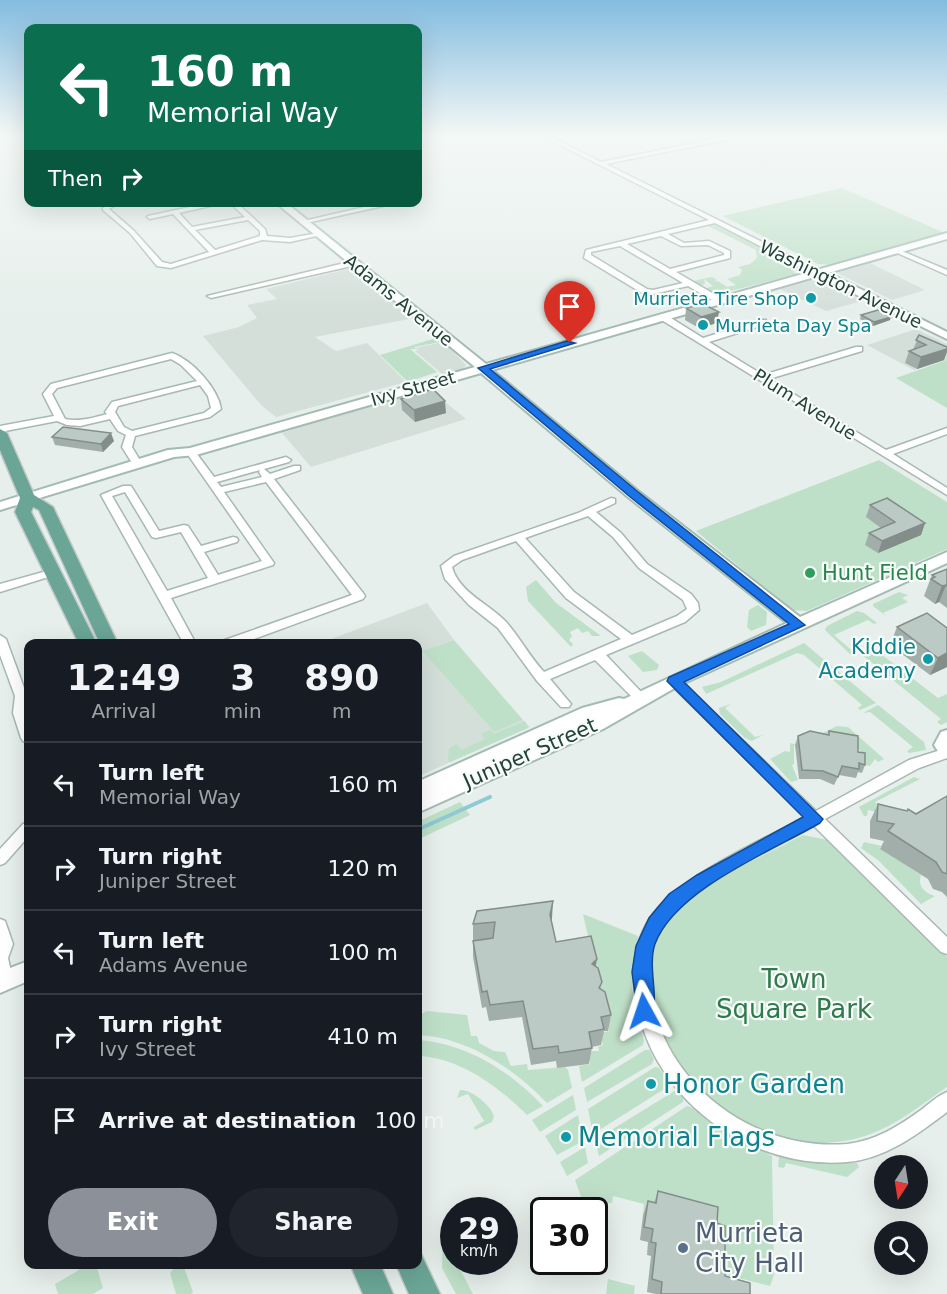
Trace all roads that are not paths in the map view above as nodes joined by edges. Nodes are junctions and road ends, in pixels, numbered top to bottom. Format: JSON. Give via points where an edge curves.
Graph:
{"nodes":[{"id":1,"x":664,"y":195,"type":"edge"},
{"id":2,"x":108,"y":207,"type":"edge"},
{"id":3,"x":202,"y":207,"type":"edge"},
{"id":4,"x":237,"y":207,"type":"edge"},
{"id":5,"x":285,"y":207,"type":"edge"},
{"id":6,"x":374,"y":207,"type":"edge"},
{"id":7,"x":174,"y":213,"type":"junction"},
{"id":8,"x":150,"y":217,"type":"dead end"},
{"id":9,"x":249,"y":218,"type":"junction"},
{"id":10,"x":715,"y":221,"type":"junction"},
{"id":11,"x":302,"y":222,"type":"junction"},
{"id":12,"x":190,"y":230,"type":"junction"},
{"id":13,"x":663,"y":234,"type":"junction"},
{"id":14,"x":318,"y":235,"type":"junction"},
{"id":15,"x":947,"y":236,"type":"edge"},
{"id":16,"x":262,"y":238,"type":"junction"},
{"id":17,"x":622,"y":244,"type":"junction"},
{"id":18,"x":897,"y":251,"type":"junction"},
{"id":19,"x":213,"y":252,"type":"junction"},
{"id":20,"x":353,"y":263,"type":"junction"},
{"id":21,"x":672,"y":271,"type":"junction"},
{"id":22,"x":820,"y":273,"type":"junction"},
{"id":23,"x":947,"y":273,"type":"edge"},
{"id":24,"x":687,"y":284,"type":"junction"},
{"id":25,"x":211,"y":296,"type":"dead end"},
{"id":26,"x":718,"y":300,"type":"junction"},
{"id":27,"x":663,"y":316,"type":"junction"},
{"id":28,"x":763,"y":322,"type":"dead end"},
{"id":29,"x":947,"y":336,"type":"edge"},
{"id":30,"x":702,"y":341,"type":"junction"},
{"id":31,"x":859,"y":349,"type":"dead end"},
{"id":32,"x":483,"y":368,"type":"junction"},
{"id":33,"x":763,"y":378,"type":"junction"},
{"id":34,"x":201,"y":382,"type":"junction"},
{"id":35,"x":112,"y":412,"type":"junction"},
{"id":36,"x":57,"y":415,"type":"junction"},
{"id":37,"x":4,"y":430,"type":"edge"},
{"id":38,"x":947,"y":431,"type":"edge"},
{"id":39,"x":130,"y":434,"type":"junction"},
{"id":40,"x":191,"y":452,"type":"junction"},
{"id":41,"x":885,"y":454,"type":"junction"},
{"id":42,"x":286,"y":460,"type":"dead end"},
{"id":43,"x":137,"y":464,"type":"junction"},
{"id":44,"x":261,"y":467,"type":"junction"},
{"id":45,"x":297,"y":468,"type":"dead end"},
{"id":46,"x":268,"y":478,"type":"junction"},
{"id":47,"x":211,"y":481,"type":"junction"},
{"id":48,"x":218,"y":491,"type":"junction"},
{"id":49,"x":947,"y":492,"type":"edge"},
{"id":50,"x":28,"y":498,"type":"junction"},
{"id":51,"x":611,"y":501,"type":"dead end"},
{"id":52,"x":0,"y":506,"type":"edge"},
{"id":53,"x":589,"y":512,"type":"junction"},
{"id":54,"x":518,"y":537,"type":"junction"},
{"id":55,"x":233,"y":540,"type":"dead end"},
{"id":56,"x":198,"y":550,"type":"junction"},
{"id":57,"x":947,"y":557,"type":"edge"},
{"id":58,"x":54,"y":572,"type":"junction"},
{"id":59,"x":215,"y":580,"type":"junction"},
{"id":60,"x":0,"y":588,"type":"edge"},
{"id":61,"x":164,"y":596,"type":"junction"},
{"id":62,"x":799,"y":625,"type":"junction"},
{"id":63,"x":0,"y":639,"type":"edge"},
{"id":64,"x":86,"y":639,"type":"edge"},
{"id":65,"x":107,"y":639,"type":"edge"},
{"id":66,"x":187,"y":639,"type":"edge"},
{"id":67,"x":240,"y":639,"type":"edge"},
{"id":68,"x":630,"y":640,"type":"junction"},
{"id":69,"x":597,"y":654,"type":"junction"},
{"id":70,"x":3,"y":658,"type":"edge"},
{"id":71,"x":541,"y":678,"type":"junction"},
{"id":72,"x":674,"y":681,"type":"junction"},
{"id":73,"x":640,"y":698,"type":"junction"},
{"id":74,"x":24,"y":700,"type":"edge"},
{"id":75,"x":565,"y":704,"type":"dead end"},
{"id":76,"x":24,"y":727,"type":"edge"},
{"id":77,"x":947,"y":737,"type":"edge"},
{"id":78,"x":947,"y":752,"type":"edge"},
{"id":79,"x":422,"y":788,"type":"edge"},
{"id":80,"x":422,"y":803,"type":"edge"},
{"id":81,"x":814,"y":819,"type":"junction"},
{"id":82,"x":24,"y":832,"type":"edge"},
{"id":83,"x":0,"y":859,"type":"edge"},
{"id":84,"x":0,"y":926,"type":"edge"},
{"id":85,"x":947,"y":947,"type":"edge"},
{"id":86,"x":0,"y":958,"type":"edge"},
{"id":87,"x":24,"y":973,"type":"edge"},
{"id":88,"x":3,"y":982,"type":"edge"},
{"id":89,"x":947,"y":1101,"type":"edge"},
{"id":90,"x":367,"y":1269,"type":"edge"},
{"id":91,"x":413,"y":1269,"type":"edge"},
{"id":92,"x":378,"y":1294,"type":"edge"},
{"id":93,"x":425,"y":1294,"type":"edge"}],
"edges":[{"from":1,"to":10,"type":"street","name":"Washington Avenue"},
{"from":2,"to":19,"type":"street","via":[[105,209],[160,264],[178,266]]},
{"from":3,"to":7,"type":"street"},
{"from":4,"to":9,"type":"street"},
{"from":5,"to":11,"type":"street","name":"Adams Avenue"},
{"from":6,"to":11,"type":"street"},
{"from":7,"to":8,"type":"street"},
{"from":7,"to":12,"type":"street"},
{"from":9,"to":12,"type":"street"},
{"from":9,"to":16,"type":"street","via":[[263,230]]},
{"from":10,"to":13,"type":"street"},
{"from":10,"to":22,"type":"street","name":"Washington Avenue"},
{"from":11,"to":14,"type":"street","name":"Adams Avenue"},
{"from":12,"to":19,"type":"street"},
{"from":13,"to":17,"type":"street"},
{"from":13,"to":21,"type":"street","via":[[683,244],[710,243],[728,252],[727,256]]},
{"from":14,"to":16,"type":"street","via":[[290,240]]},
{"from":14,"to":20,"type":"street","name":"Adams Avenue"},
{"from":15,"to":18,"type":"street","name":"Ivy Street"},
{"from":16,"to":19,"type":"street"},
{"from":17,"to":21,"type":"street"},
{"from":17,"to":24,"type":"street","via":[[598,247],[588,251],[587,256],[645,291]]},
{"from":18,"to":22,"type":"street","name":"Ivy Street"},
{"from":18,"to":23,"type":"street"},
{"from":20,"to":25,"type":"street"},
{"from":20,"to":32,"type":"street","name":"Adams Avenue"},
{"from":21,"to":24,"type":"street"},
{"from":22,"to":26,"type":"street","name":"Ivy Street"},
{"from":22,"to":29,"type":"street","name":"Washington Avenue"},
{"from":24,"to":26,"type":"street"},
{"from":26,"to":27,"type":"street","name":"Ivy Street"},
{"from":27,"to":30,"type":"street","name":"Plum Avenue"},
{"from":27,"to":32,"type":"street","name":"Ivy Street"},
{"from":28,"to":30,"type":"street"},
{"from":30,"to":33,"type":"street","name":"Plum Avenue"},
{"from":31,"to":33,"type":"street"},
{"from":32,"to":40,"type":"street","name":"Ivy Street"},
{"from":32,"to":62,"type":"street","name":"Adams Avenue","via":[[633,494]]},
{"from":33,"to":41,"type":"street","name":"Plum Avenue"},
{"from":34,"to":35,"type":"street","via":[[124,402]]},
{"from":34,"to":36,"type":"street","via":[[184,360],[162,356],[49,390],[48,399]]},
{"from":34,"to":39,"type":"street","via":[[217,408],[207,415]]},
{"from":35,"to":36,"type":"street","via":[[68,424]]},
{"from":35,"to":39,"type":"street","via":[[121,429]]},
{"from":36,"to":37,"type":"street"},
{"from":37,"to":50,"type":"main road"},
{"from":38,"to":41,"type":"street"},
{"from":39,"to":43,"type":"street","via":[[126,445]]},
{"from":40,"to":43,"type":"street","name":"Ivy Street"},
{"from":40,"to":47,"type":"street"},
{"from":40,"to":50,"type":"street","name":"Ivy Street","via":[[180,459],[60,494]]},
{"from":41,"to":49,"type":"street","name":"Plum Avenue"},
{"from":42,"to":44,"type":"street"},
{"from":43,"to":50,"type":"street","name":"Ivy Street"},
{"from":44,"to":46,"type":"street"},
{"from":44,"to":47,"type":"street"},
{"from":45,"to":46,"type":"street"},
{"from":46,"to":48,"type":"street"},
{"from":46,"to":67,"type":"street","via":[[359,596]]},
{"from":47,"to":48,"type":"street"},
{"from":48,"to":59,"type":"street","via":[[268,563]]},
{"from":50,"to":52,"type":"street"},
{"from":50,"to":58,"type":"main road","via":[[23,512]]},
{"from":50,"to":65,"type":"main road","via":[[45,507]]},
{"from":51,"to":53,"type":"street"},
{"from":53,"to":54,"type":"street"},
{"from":53,"to":68,"type":"street","via":[[617,535],[643,566],[692,603],[693,610],[681,619]]},
{"from":54,"to":68,"type":"street","via":[[570,595]]},
{"from":54,"to":71,"type":"street","via":[[458,558],[446,566],[446,572],[509,633]]},
{"from":55,"to":56,"type":"street"},
{"from":56,"to":59,"type":"street"},
{"from":56,"to":61,"type":"street","via":[[184,528],[156,535],[127,488],[106,495]]},
{"from":57,"to":62,"type":"street","name":"Juniper Street"},
{"from":58,"to":60,"type":"street"},
{"from":58,"to":64,"type":"main road"},
{"from":59,"to":61,"type":"street"},
{"from":61,"to":66,"type":"street"},
{"from":62,"to":72,"type":"street","name":"Juniper Street"},
{"from":63,"to":70,"type":"street"},
{"from":68,"to":69,"type":"street"},
{"from":69,"to":71,"type":"street"},
{"from":69,"to":73,"type":"street"},
{"from":70,"to":74,"type":"street"},
{"from":71,"to":75,"type":"street"},
{"from":72,"to":73,"type":"street","name":"Juniper Street"},
{"from":72,"to":81,"type":"street"},
{"from":73,"to":79,"type":"street","name":"Juniper Street","via":[[588,713]]},
{"from":73,"to":80,"type":"street","name":"Juniper Street","via":[[597,724]]},
{"from":74,"to":76,"type":"street","via":[[19,713]]},
{"from":77,"to":78,"type":"street","via":[[943,745]]},
{"from":78,"to":81,"type":"street","via":[[914,764]]},
{"from":81,"to":85,"type":"street"},
{"from":81,"to":89,"type":"street","via":[[703,880],[675,900],[656,924],[645,946],[642,972],[644,1011],[657,1050],[695,1098],[729,1124],[771,1145],[803,1152],[847,1153],[879,1145],[914,1126]]},
{"from":82,"to":83,"type":"street"},
{"from":84,"to":86,"type":"street","via":[[5,944]]},
{"from":86,"to":88,"type":"street"},
{"from":87,"to":88,"type":"street"},
{"from":90,"to":92,"type":"main road"},
{"from":91,"to":93,"type":"main road"}]}
